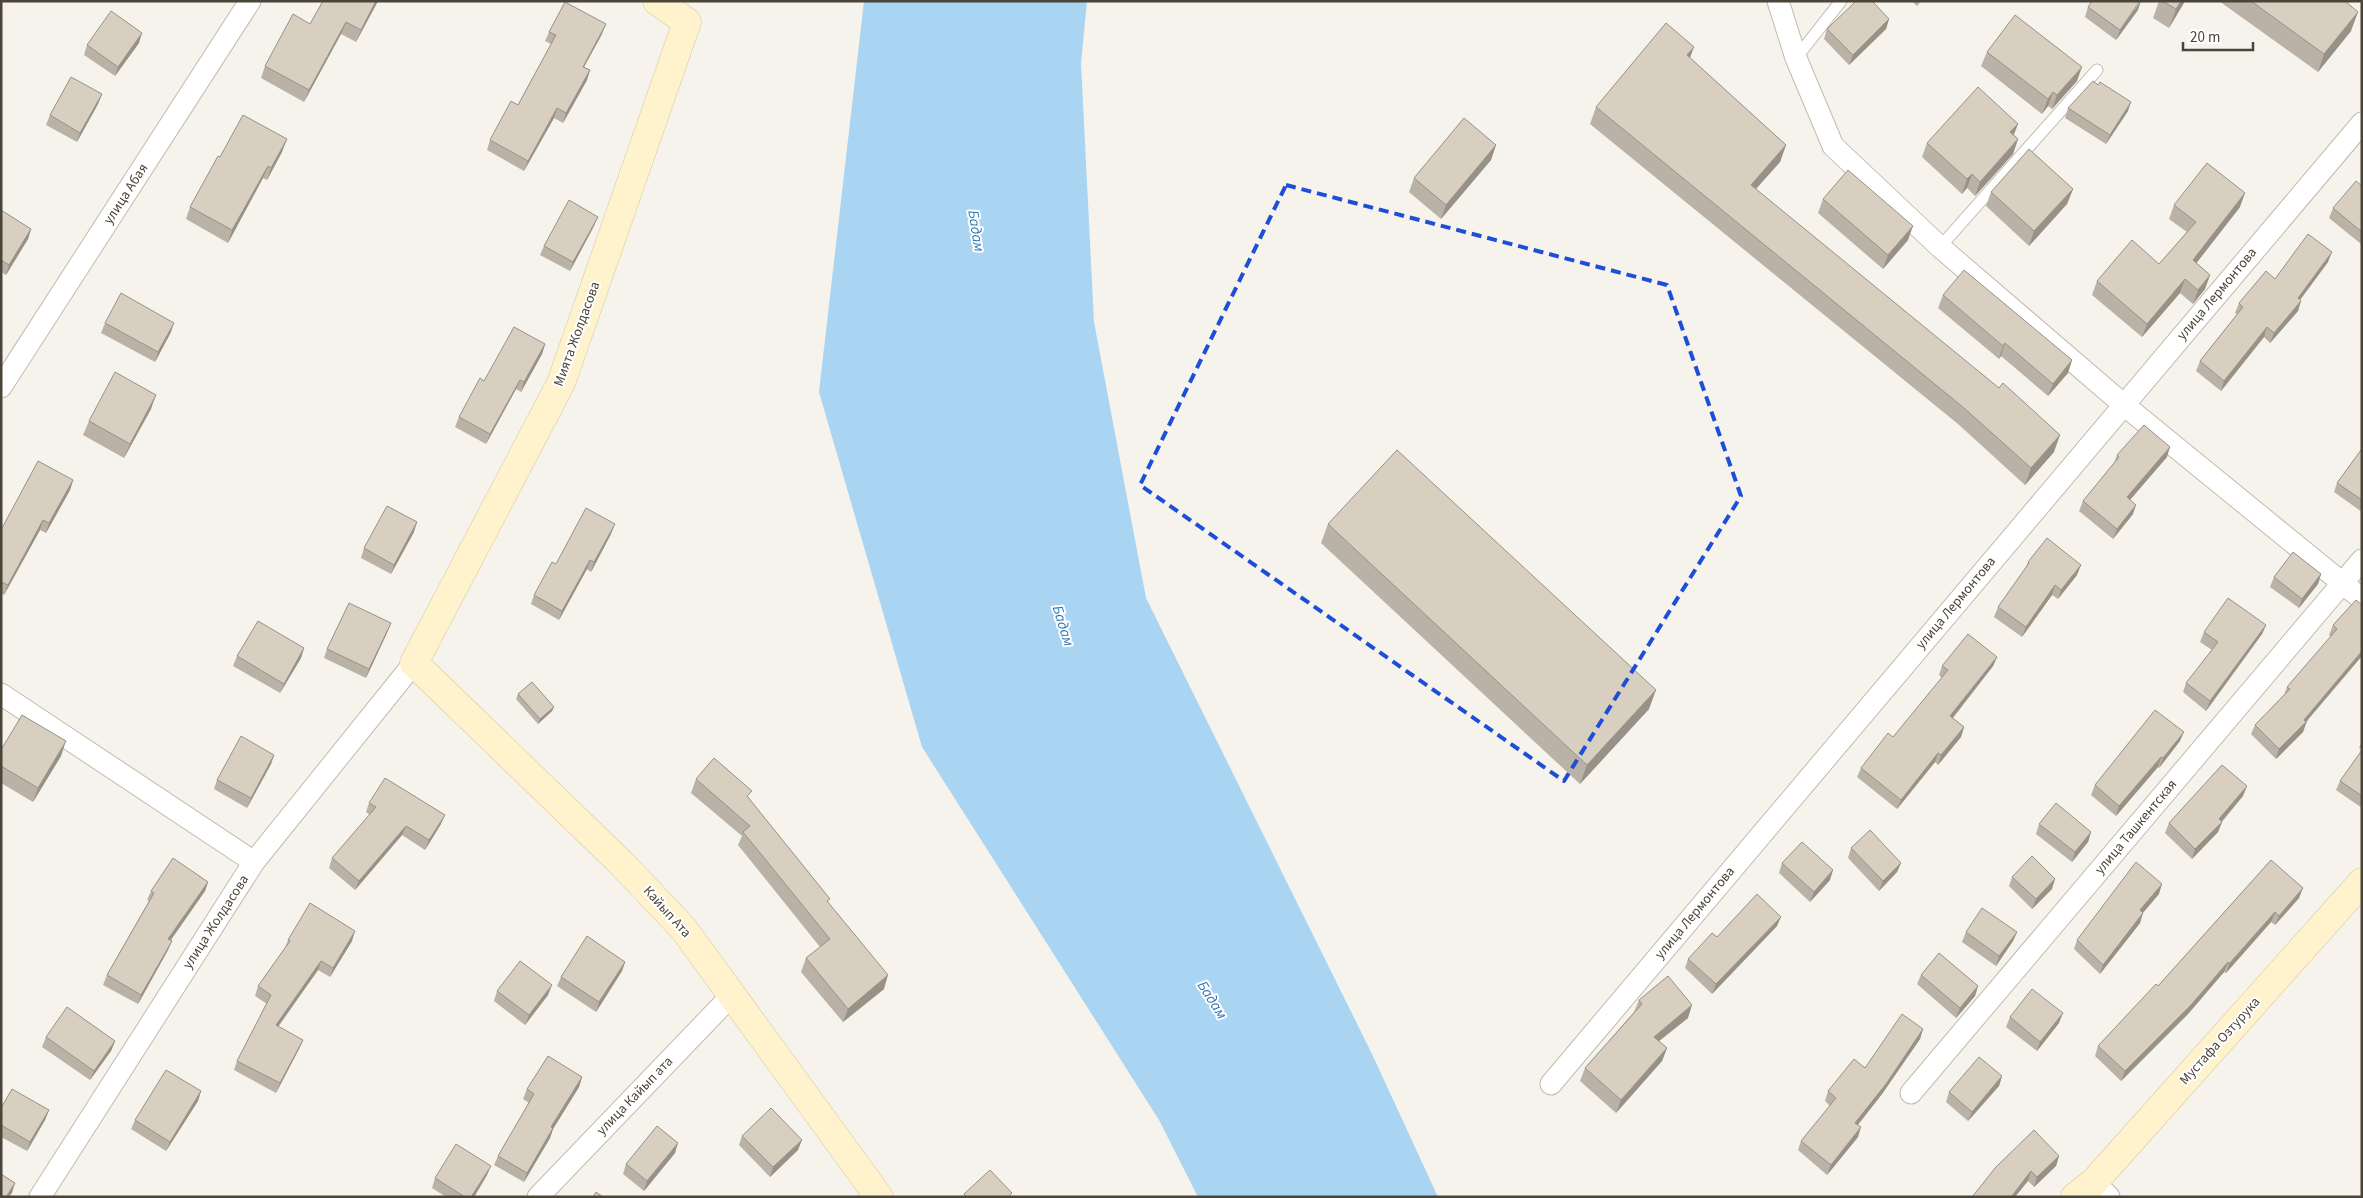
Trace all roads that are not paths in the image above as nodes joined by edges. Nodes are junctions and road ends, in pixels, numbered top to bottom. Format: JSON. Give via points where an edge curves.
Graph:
{"nodes":[{"id":1,"x":250,"y":1,"type":"edge"},
{"id":2,"x":657,"y":1,"type":"edge"},
{"id":3,"x":1778,"y":1,"type":"edge"},
{"id":4,"x":1840,"y":1,"type":"edge"},
{"id":5,"x":1796,"y":58,"type":"junction"},
{"id":6,"x":2097,"y":70,"type":"dead end"},
{"id":7,"x":2362,"y":123,"type":"edge"},
{"id":8,"x":1940,"y":248,"type":"junction"},
{"id":9,"x":1,"y":387,"type":"edge"},
{"id":10,"x":2124,"y":405,"type":"junction"},
{"id":11,"x":2362,"y":560,"type":"edge"},
{"id":12,"x":2342,"y":583,"type":"junction"},
{"id":13,"x":2362,"y":599,"type":"edge"},
{"id":14,"x":414,"y":663,"type":"junction"},
{"id":15,"x":1,"y":694,"type":"edge"},
{"id":16,"x":254,"y":862,"type":"junction"},
{"id":17,"x":2362,"y":882,"type":"edge"},
{"id":18,"x":732,"y":995,"type":"junction"},
{"id":19,"x":1551,"y":1084,"type":"dead end"},
{"id":20,"x":1911,"y":1093,"type":"dead end"},
{"id":21,"x":2092,"y":1192,"type":"edge"},
{"id":22,"x":40,"y":1197,"type":"edge"},
{"id":23,"x":538,"y":1197,"type":"edge"},
{"id":24,"x":878,"y":1197,"type":"edge"}],
"edges":[{"from":1,"to":9,"type":"street","name":"улица Абая"},
{"from":2,"to":14,"type":"street","name":"Мията Жолдасова","via":[[687,22],[561,383]]},
{"from":3,"to":5,"type":"street"},
{"from":4,"to":5,"type":"lane"},
{"from":5,"to":8,"type":"street","via":[[1834,146]]},
{"from":6,"to":8,"type":"lane"},
{"from":7,"to":10,"type":"street","name":"улица Лермонтова"},
{"from":8,"to":10,"type":"street"},
{"from":10,"to":12,"type":"street"},
{"from":10,"to":19,"type":"street","name":"улица Лермонтова"},
{"from":11,"to":12,"type":"street","name":"улица Ташкентская"},
{"from":12,"to":13,"type":"street"},
{"from":12,"to":20,"type":"street","name":"улица Ташкентская"},
{"from":14,"to":16,"type":"street","name":"улица Жолдасова"},
{"from":14,"to":18,"type":"street","name":"Кайып Ата","via":[[620,862],[683,928]]},
{"from":15,"to":16,"type":"street"},
{"from":16,"to":22,"type":"street","name":"улица Жолдасова"},
{"from":17,"to":21,"type":"street","name":"Мустафа Озтурука"},
{"from":18,"to":23,"type":"street","name":"улица Кайып ата"},
{"from":18,"to":24,"type":"street","name":"Кайып Ата"}]}
